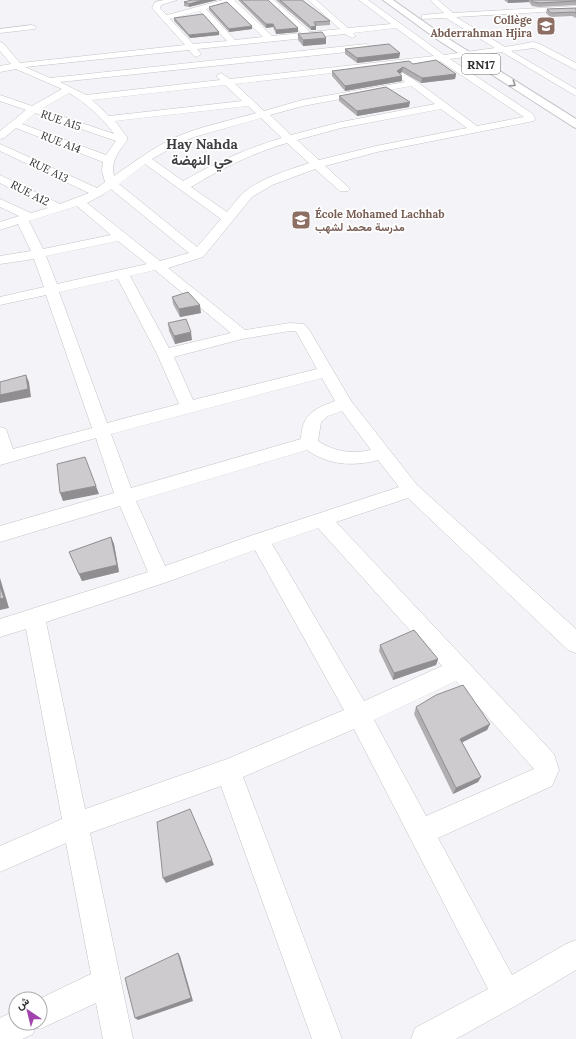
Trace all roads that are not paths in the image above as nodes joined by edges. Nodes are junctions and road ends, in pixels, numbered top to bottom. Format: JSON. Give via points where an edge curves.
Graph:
{"nodes":[{"id":1,"x":173,"y":0,"type":"edge"},
{"id":2,"x":231,"y":0,"type":"edge"},
{"id":3,"x":270,"y":0,"type":"edge"},
{"id":4,"x":312,"y":0,"type":"edge"},
{"id":5,"x":363,"y":0,"type":"edge"},
{"id":6,"x":388,"y":0,"type":"edge"},
{"id":7,"x":401,"y":0,"type":"edge"},
{"id":8,"x":434,"y":0,"type":"edge"},
{"id":9,"x":508,"y":4,"type":"dead end"},
{"id":10,"x":201,"y":8,"type":"junction"},
{"id":11,"x":576,"y":8,"type":"edge"},
{"id":12,"x":518,"y":12,"type":"junction"},
{"id":13,"x":449,"y":15,"type":"junction"},
{"id":14,"x":425,"y":17,"type":"junction"},
{"id":15,"x":165,"y":18,"type":"junction"},
{"id":16,"x":396,"y":26,"type":"junction"},
{"id":17,"x":32,"y":27,"type":"dead end"},
{"id":18,"x":0,"y":31,"type":"edge"},
{"id":19,"x":346,"y":31,"type":"junction"},
{"id":20,"x":308,"y":35,"type":"junction"},
{"id":21,"x":270,"y":39,"type":"junction"},
{"id":22,"x":233,"y":43,"type":"junction"},
{"id":23,"x":0,"y":45,"type":"edge"},
{"id":24,"x":190,"y":47,"type":"junction"},
{"id":25,"x":503,"y":49,"type":"junction"},
{"id":26,"x":371,"y":51,"type":"junction"},
{"id":27,"x":480,"y":53,"type":"junction"},
{"id":28,"x":467,"y":55,"type":"junction"},
{"id":29,"x":442,"y":58,"type":"junction"},
{"id":30,"x":208,"y":64,"type":"junction"},
{"id":31,"x":388,"y":64,"type":"junction"},
{"id":32,"x":17,"y":65,"type":"junction"},
{"id":33,"x":576,"y":67,"type":"edge"},
{"id":34,"x":0,"y":69,"type":"edge"},
{"id":35,"x":50,"y":80,"type":"junction"},
{"id":36,"x":228,"y":82,"type":"junction"},
{"id":37,"x":413,"y":83,"type":"junction"},
{"id":38,"x":69,"y":89,"type":"junction"},
{"id":39,"x":576,"y":93,"type":"edge"},
{"id":40,"x":0,"y":98,"type":"edge"},
{"id":41,"x":84,"y":98,"type":"junction"},
{"id":42,"x":249,"y":103,"type":"junction"},
{"id":43,"x":442,"y":106,"type":"junction"},
{"id":44,"x":33,"y":110,"type":"junction"},
{"id":45,"x":576,"y":113,"type":"edge"},
{"id":46,"x":262,"y":114,"type":"junction"},
{"id":47,"x":108,"y":119,"type":"junction"},
{"id":48,"x":0,"y":123,"type":"edge"},
{"id":49,"x":576,"y":124,"type":"edge"},
{"id":50,"x":13,"y":126,"type":"junction"},
{"id":51,"x":476,"y":130,"type":"junction"},
{"id":52,"x":0,"y":136,"type":"edge"},
{"id":53,"x":290,"y":139,"type":"junction"},
{"id":54,"x":122,"y":140,"type":"junction"},
{"id":55,"x":0,"y":147,"type":"edge"},
{"id":56,"x":144,"y":159,"type":"junction"},
{"id":57,"x":108,"y":160,"type":"junction"},
{"id":58,"x":318,"y":164,"type":"junction"},
{"id":59,"x":0,"y":178,"type":"edge"},
{"id":60,"x":112,"y":184,"type":"junction"},
{"id":61,"x":182,"y":187,"type":"junction"},
{"id":62,"x":344,"y":189,"type":"dead end"},
{"id":63,"x":98,"y":193,"type":"junction"},
{"id":64,"x":79,"y":202,"type":"junction"},
{"id":65,"x":0,"y":203,"type":"edge"},
{"id":66,"x":60,"y":209,"type":"junction"},
{"id":67,"x":227,"y":218,"type":"junction"},
{"id":68,"x":13,"y":221,"type":"edge"},
{"id":69,"x":122,"y":236,"type":"junction"},
{"id":70,"x":39,"y":254,"type":"junction"},
{"id":71,"x":198,"y":254,"type":"junction"},
{"id":72,"x":0,"y":260,"type":"edge"},
{"id":73,"x":158,"y":266,"type":"junction"},
{"id":74,"x":122,"y":274,"type":"junction"},
{"id":75,"x":50,"y":290,"type":"junction"},
{"id":76,"x":0,"y":300,"type":"edge"},
{"id":77,"x":242,"y":335,"type":"junction"},
{"id":78,"x":165,"y":354,"type":"junction"},
{"id":79,"x":326,"y":372,"type":"junction"},
{"id":80,"x":345,"y":404,"type":"junction"},
{"id":81,"x":188,"y":407,"type":"junction"},
{"id":82,"x":101,"y":430,"type":"junction"},
{"id":83,"x":0,"y":433,"type":"edge"},
{"id":84,"x":309,"y":443,"type":"junction"},
{"id":85,"x":381,"y":453,"type":"junction"},
{"id":86,"x":4,"y":458,"type":"edge"},
{"id":87,"x":411,"y":490,"type":"junction"},
{"id":88,"x":125,"y":497,"type":"junction"},
{"id":89,"x":322,"y":520,"type":"junction"},
{"id":90,"x":0,"y":534,"type":"edge"},
{"id":91,"x":260,"y":540,"type":"junction"},
{"id":92,"x":160,"y":576,"type":"junction"},
{"id":93,"x":35,"y":618,"type":"junction"},
{"id":94,"x":0,"y":628,"type":"edge"},
{"id":95,"x":576,"y":643,"type":"edge"},
{"id":96,"x":459,"y":669,"type":"junction"},
{"id":97,"x":359,"y":715,"type":"junction"},
{"id":98,"x":228,"y":771,"type":"junction"},
{"id":99,"x":75,"y":826,"type":"junction"},
{"id":100,"x":421,"y":832,"type":"junction"},
{"id":101,"x":0,"y":859,"type":"edge"},
{"id":102,"x":576,"y":954,"type":"edge"},
{"id":103,"x":107,"y":982,"type":"junction"},
{"id":104,"x":507,"y":994,"type":"junction"},
{"id":105,"x":48,"y":1010,"type":"edge"},
{"id":106,"x":118,"y":1039,"type":"edge"},
{"id":107,"x":327,"y":1039,"type":"edge"},
{"id":108,"x":426,"y":1039,"type":"edge"}],
"edges":[{"from":1,"to":15,"type":"street","via":[[156,6]]},
{"from":2,"to":10,"type":"street"},
{"from":2,"to":21,"type":"street"},
{"from":3,"to":20,"type":"street"},
{"from":4,"to":19,"type":"street"},
{"from":5,"to":16,"type":"street"},
{"from":6,"to":28,"type":"highway","number":"RN17"},
{"from":7,"to":14,"type":"highway","number":"RN17"},
{"from":8,"to":13,"type":"street"},
{"from":9,"to":12,"type":"street"},
{"from":10,"to":15,"type":"street"},
{"from":10,"to":22,"type":"street"},
{"from":11,"to":12,"type":"street"},
{"from":12,"to":13,"type":"street"},
{"from":13,"to":14,"type":"street"},
{"from":13,"to":25,"type":"street"},
{"from":14,"to":27,"type":"highway","number":"RN17"},
{"from":15,"to":24,"type":"street"},
{"from":16,"to":19,"type":"street"},
{"from":16,"to":29,"type":"street"},
{"from":17,"to":18,"type":"street"},
{"from":19,"to":20,"type":"street"},
{"from":19,"to":26,"type":"street"},
{"from":20,"to":21,"type":"street"},
{"from":21,"to":22,"type":"street"},
{"from":22,"to":24,"type":"street"},
{"from":23,"to":32,"type":"street"},
{"from":24,"to":30,"type":"street"},
{"from":24,"to":32,"type":"street"},
{"from":25,"to":27,"type":"street"},
{"from":25,"to":33,"type":"street","via":[[535,45]]},
{"from":25,"to":39,"type":"street"},
{"from":26,"to":30,"type":"street"},
{"from":26,"to":31,"type":"street"},
{"from":27,"to":28,"type":"street"},
{"from":27,"to":45,"type":"highway","number":"RN17"},
{"from":28,"to":29,"type":"street"},
{"from":28,"to":49,"type":"highway","number":"RN17","one_way":true},
{"from":29,"to":31,"type":"street"},
{"from":29,"to":51,"type":"street","via":[[530,119]]},
{"from":30,"to":35,"type":"street"},
{"from":30,"to":36,"type":"street"},
{"from":31,"to":36,"type":"street"},
{"from":31,"to":37,"type":"street"},
{"from":32,"to":34,"type":"street"},
{"from":32,"to":35,"type":"street"},
{"from":35,"to":38,"type":"street"},
{"from":36,"to":41,"type":"street"},
{"from":36,"to":42,"type":"street"},
{"from":37,"to":43,"type":"street"},
{"from":37,"to":46,"type":"street","via":[[329,97]]},
{"from":38,"to":41,"type":"street"},
{"from":38,"to":44,"type":"street"},
{"from":40,"to":44,"type":"street","name":"RUE A15"},
{"from":41,"to":47,"type":"street"},
{"from":42,"to":46,"type":"street"},
{"from":42,"to":47,"type":"street","via":[[169,116]]},
{"from":43,"to":51,"type":"street"},
{"from":43,"to":53,"type":"street","via":[[363,120]]},
{"from":44,"to":50,"type":"street"},
{"from":44,"to":54,"type":"street","name":"RUE A15"},
{"from":46,"to":53,"type":"street"},
{"from":46,"to":56,"type":"street","via":[[176,136]]},
{"from":47,"to":54,"type":"street","via":[[122,134]]},
{"from":48,"to":50,"type":"street","name":"RUE A14"},
{"from":50,"to":52,"type":"street"},
{"from":50,"to":57,"type":"street","name":"RUE A14"},
{"from":51,"to":58,"type":"street","via":[[376,149]]},
{"from":53,"to":58,"type":"street"},
{"from":53,"to":61,"type":"street","via":[[246,152],[203,173]]},
{"from":54,"to":57,"type":"street"},
{"from":55,"to":63,"type":"street","name":"RUE A13"},
{"from":56,"to":60,"type":"street"},
{"from":56,"to":61,"type":"street"},
{"from":57,"to":60,"type":"street","via":[[107,171]]},
{"from":58,"to":62,"type":"street"},
{"from":58,"to":67,"type":"street","via":[[293,172],[257,189]]},
{"from":59,"to":66,"type":"street","name":"RUE A12"},
{"from":60,"to":63,"type":"street"},
{"from":60,"to":71,"type":"street"},
{"from":61,"to":67,"type":"street"},
{"from":63,"to":64,"type":"street"},
{"from":64,"to":66,"type":"street"},
{"from":64,"to":69,"type":"street"},
{"from":65,"to":68,"type":"street"},
{"from":66,"to":68,"type":"street"},
{"from":67,"to":71,"type":"street"},
{"from":68,"to":70,"type":"street"},
{"from":69,"to":70,"type":"street"},
{"from":69,"to":73,"type":"street"},
{"from":70,"to":72,"type":"street"},
{"from":70,"to":75,"type":"street"},
{"from":71,"to":73,"type":"street"},
{"from":73,"to":74,"type":"street"},
{"from":73,"to":77,"type":"street"},
{"from":74,"to":75,"type":"street"},
{"from":74,"to":78,"type":"street"},
{"from":75,"to":76,"type":"street"},
{"from":75,"to":82,"type":"street"},
{"from":77,"to":78,"type":"street"},
{"from":77,"to":79,"type":"street","via":[[299,327]]},
{"from":78,"to":81,"type":"street"},
{"from":79,"to":80,"type":"street"},
{"from":79,"to":81,"type":"street"},
{"from":80,"to":84,"type":"street","via":[[320,413],[312,421]]},
{"from":80,"to":85,"type":"street"},
{"from":81,"to":82,"type":"street"},
{"from":82,"to":86,"type":"street"},
{"from":82,"to":88,"type":"street"},
{"from":83,"to":86,"type":"street"},
{"from":84,"to":85,"type":"street","via":[[318,450],[349,459]]},
{"from":84,"to":88,"type":"street"},
{"from":85,"to":87,"type":"street"},
{"from":87,"to":89,"type":"street"},
{"from":87,"to":95,"type":"street"},
{"from":88,"to":90,"type":"street"},
{"from":88,"to":92,"type":"street"},
{"from":89,"to":91,"type":"street"},
{"from":89,"to":96,"type":"street"},
{"from":91,"to":92,"type":"street"},
{"from":91,"to":97,"type":"street"},
{"from":92,"to":93,"type":"street"},
{"from":93,"to":94,"type":"street"},
{"from":93,"to":99,"type":"street"},
{"from":96,"to":97,"type":"street"},
{"from":96,"to":100,"type":"street","via":[[545,763],[547,770],[543,778]]},
{"from":97,"to":98,"type":"street"},
{"from":97,"to":100,"type":"street"},
{"from":98,"to":99,"type":"street"},
{"from":98,"to":107,"type":"street"},
{"from":99,"to":101,"type":"street"},
{"from":99,"to":103,"type":"street"},
{"from":100,"to":104,"type":"street"},
{"from":102,"to":104,"type":"street"},
{"from":103,"to":105,"type":"street"},
{"from":103,"to":106,"type":"street"},
{"from":104,"to":108,"type":"street"}]}
